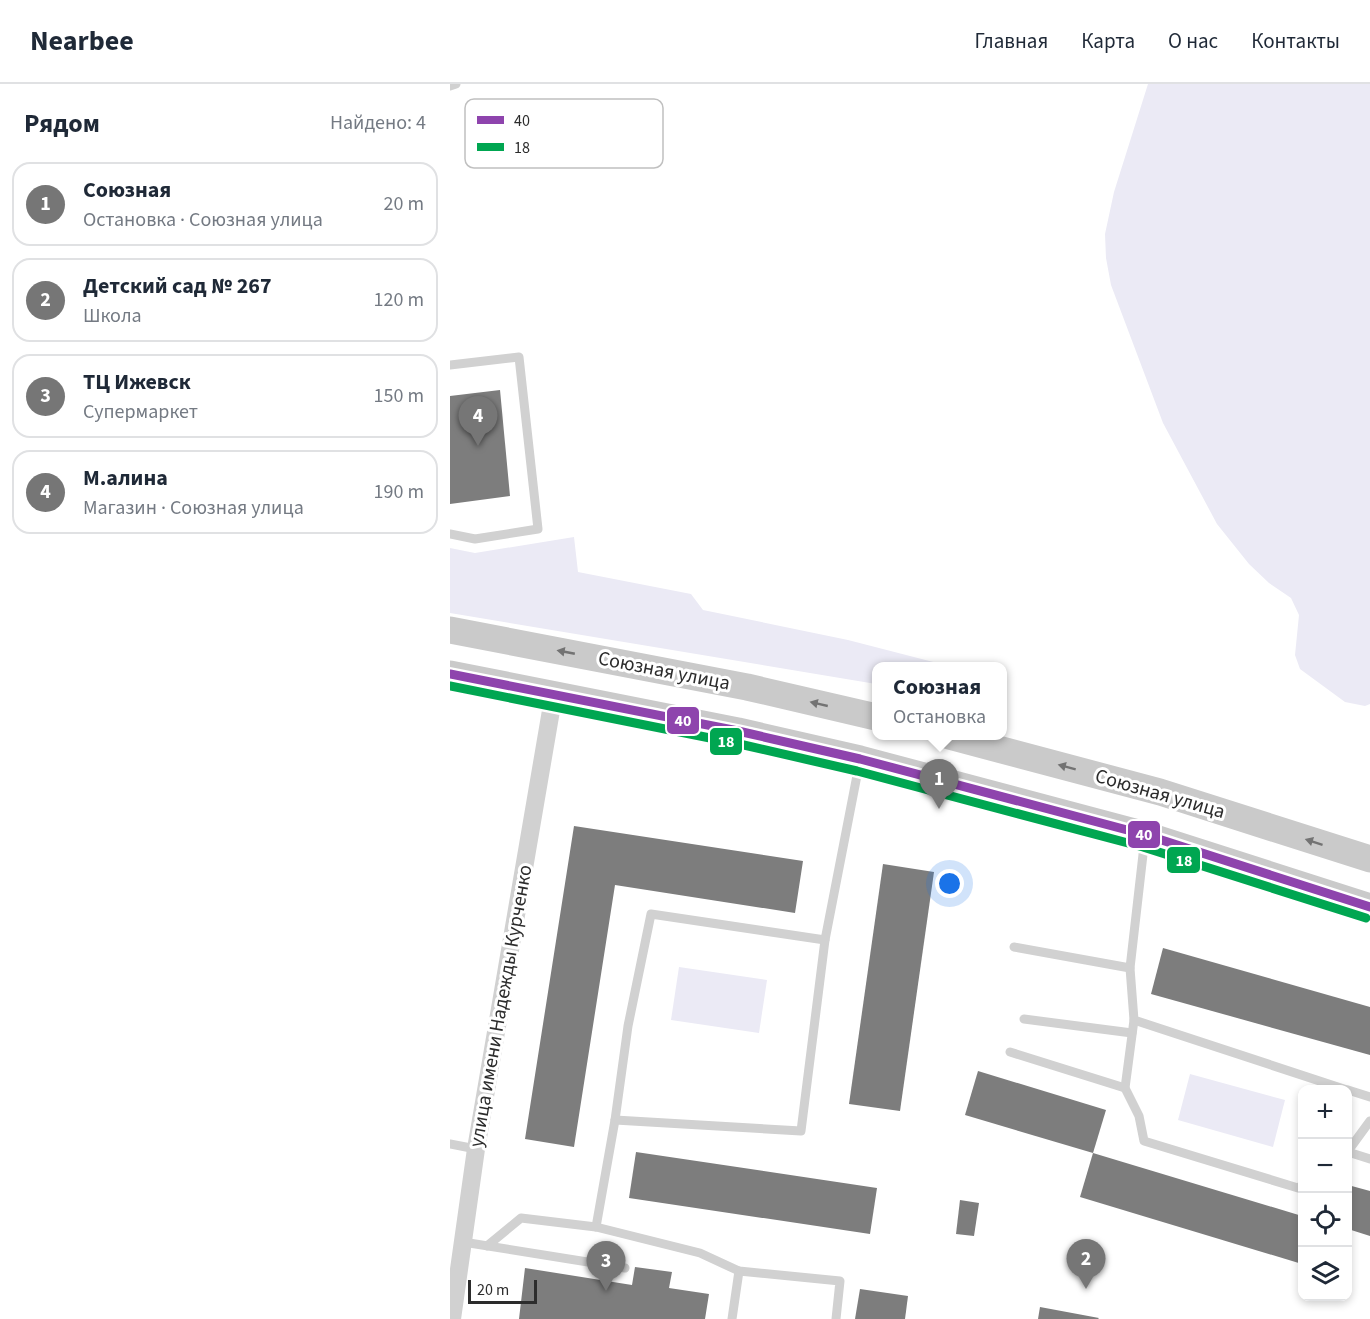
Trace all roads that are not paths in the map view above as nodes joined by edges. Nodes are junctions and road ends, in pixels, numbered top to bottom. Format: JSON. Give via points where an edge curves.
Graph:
{"nodes":[{"id":1,"x":456,"y":84,"type":"edge"},
{"id":2,"x":450,"y":86,"type":"edge"},
{"id":3,"x":450,"y":365,"type":"edge"},
{"id":4,"x":450,"y":534,"type":"edge"},
{"id":5,"x":450,"y":630,"type":"edge"},
{"id":6,"x":450,"y":674,"type":"edge"},
{"id":7,"x":747,"y":687,"type":"junction"},
{"id":8,"x":554,"y":693,"type":"junction"},
{"id":9,"x":872,"y":716,"type":"edge"},
{"id":10,"x":738,"y":731,"type":"junction"},
{"id":11,"x":968,"y":740,"type":"edge"},
{"id":12,"x":860,"y":759,"type":"junction"},
{"id":13,"x":1146,"y":835,"type":"junction"},
{"id":14,"x":1370,"y":860,"type":"edge"},
{"id":15,"x":1370,"y":907,"type":"edge"},
{"id":16,"x":825,"y":940,"type":"junction"},
{"id":17,"x":1014,"y":947,"type":"dead end"},
{"id":18,"x":1130,"y":968,"type":"junction"},
{"id":19,"x":1024,"y":1019,"type":"dead end"},
{"id":20,"x":1134,"y":1020,"type":"junction"},
{"id":21,"x":1132,"y":1033,"type":"junction"},
{"id":22,"x":1010,"y":1052,"type":"dead end"},
{"id":23,"x":1332,"y":1085,"type":"edge"},
{"id":24,"x":1125,"y":1088,"type":"junction"},
{"id":25,"x":1352,"y":1092,"type":"edge"},
{"id":26,"x":1370,"y":1097,"type":"edge"},
{"id":27,"x":615,"y":1120,"type":"junction"},
{"id":28,"x":1370,"y":1121,"type":"edge"},
{"id":29,"x":450,"y":1144,"type":"edge"},
{"id":30,"x":1352,"y":1144,"type":"edge"},
{"id":31,"x":476,"y":1149,"type":"junction"},
{"id":32,"x":1352,"y":1153,"type":"edge"},
{"id":33,"x":1370,"y":1159,"type":"edge"},
{"id":34,"x":1298,"y":1188,"type":"edge"},
{"id":35,"x":596,"y":1227,"type":"junction"},
{"id":36,"x":463,"y":1242,"type":"junction"},
{"id":37,"x":487,"y":1246,"type":"junction"},
{"id":38,"x":625,"y":1268,"type":"dead end"},
{"id":39,"x":739,"y":1271,"type":"junction"},
{"id":40,"x":452,"y":1319,"type":"edge"},
{"id":41,"x":732,"y":1319,"type":"edge"},
{"id":42,"x":836,"y":1319,"type":"edge"}],
"edges":[{"from":1,"to":2,"type":"lane"},
{"from":3,"to":4,"type":"lane","via":[[519,357],[538,529],[475,538]]},
{"from":7,"to":5,"type":"main road","name":"Союзная улица","one_way":true},
{"from":6,"to":8,"type":"main road"},
{"from":9,"to":7,"type":"main road","name":"Союзная улица","one_way":true},
{"from":7,"to":10,"type":"main road"},
{"from":8,"to":10,"type":"main road"},
{"from":8,"to":31,"type":"street","name":"улица имени Надежды Курченко"},
{"from":10,"to":12,"type":"main road"},
{"from":14,"to":11,"type":"main road","name":"Союзная улица","one_way":true,"via":[[1160,792]]},
{"from":12,"to":13,"type":"main road"},
{"from":12,"to":16,"type":"lane"},
{"from":13,"to":15,"type":"main road"},
{"from":13,"to":18,"type":"lane"},
{"from":16,"to":27,"type":"lane","via":[[801,1131]]},
{"from":16,"to":27,"type":"lane","via":[[651,914],[628,1026]]},
{"from":17,"to":18,"type":"lane"},
{"from":18,"to":20,"type":"lane"},
{"from":19,"to":21,"type":"lane"},
{"from":20,"to":21,"type":"lane"},
{"from":20,"to":23,"type":"lane"},
{"from":21,"to":24,"type":"lane"},
{"from":22,"to":24,"type":"lane"},
{"from":24,"to":34,"type":"lane","via":[[1139,1116],[1144,1141]]},
{"from":25,"to":26,"type":"lane"},
{"from":27,"to":35,"type":"lane"},
{"from":28,"to":30,"type":"lane"},
{"from":29,"to":31,"type":"lane"},
{"from":31,"to":36,"type":"street","name":"улица имени Надежды Курченко"},
{"from":32,"to":33,"type":"lane"},
{"from":35,"to":37,"type":"lane","via":[[521,1218]]},
{"from":35,"to":39,"type":"lane","via":[[700,1253]]},
{"from":36,"to":37,"type":"lane"},
{"from":36,"to":40,"type":"street","name":"улица имени Надежды Курченко"},
{"from":37,"to":38,"type":"lane"},
{"from":39,"to":41,"type":"lane"},
{"from":39,"to":42,"type":"lane","via":[[840,1281]]}]}
